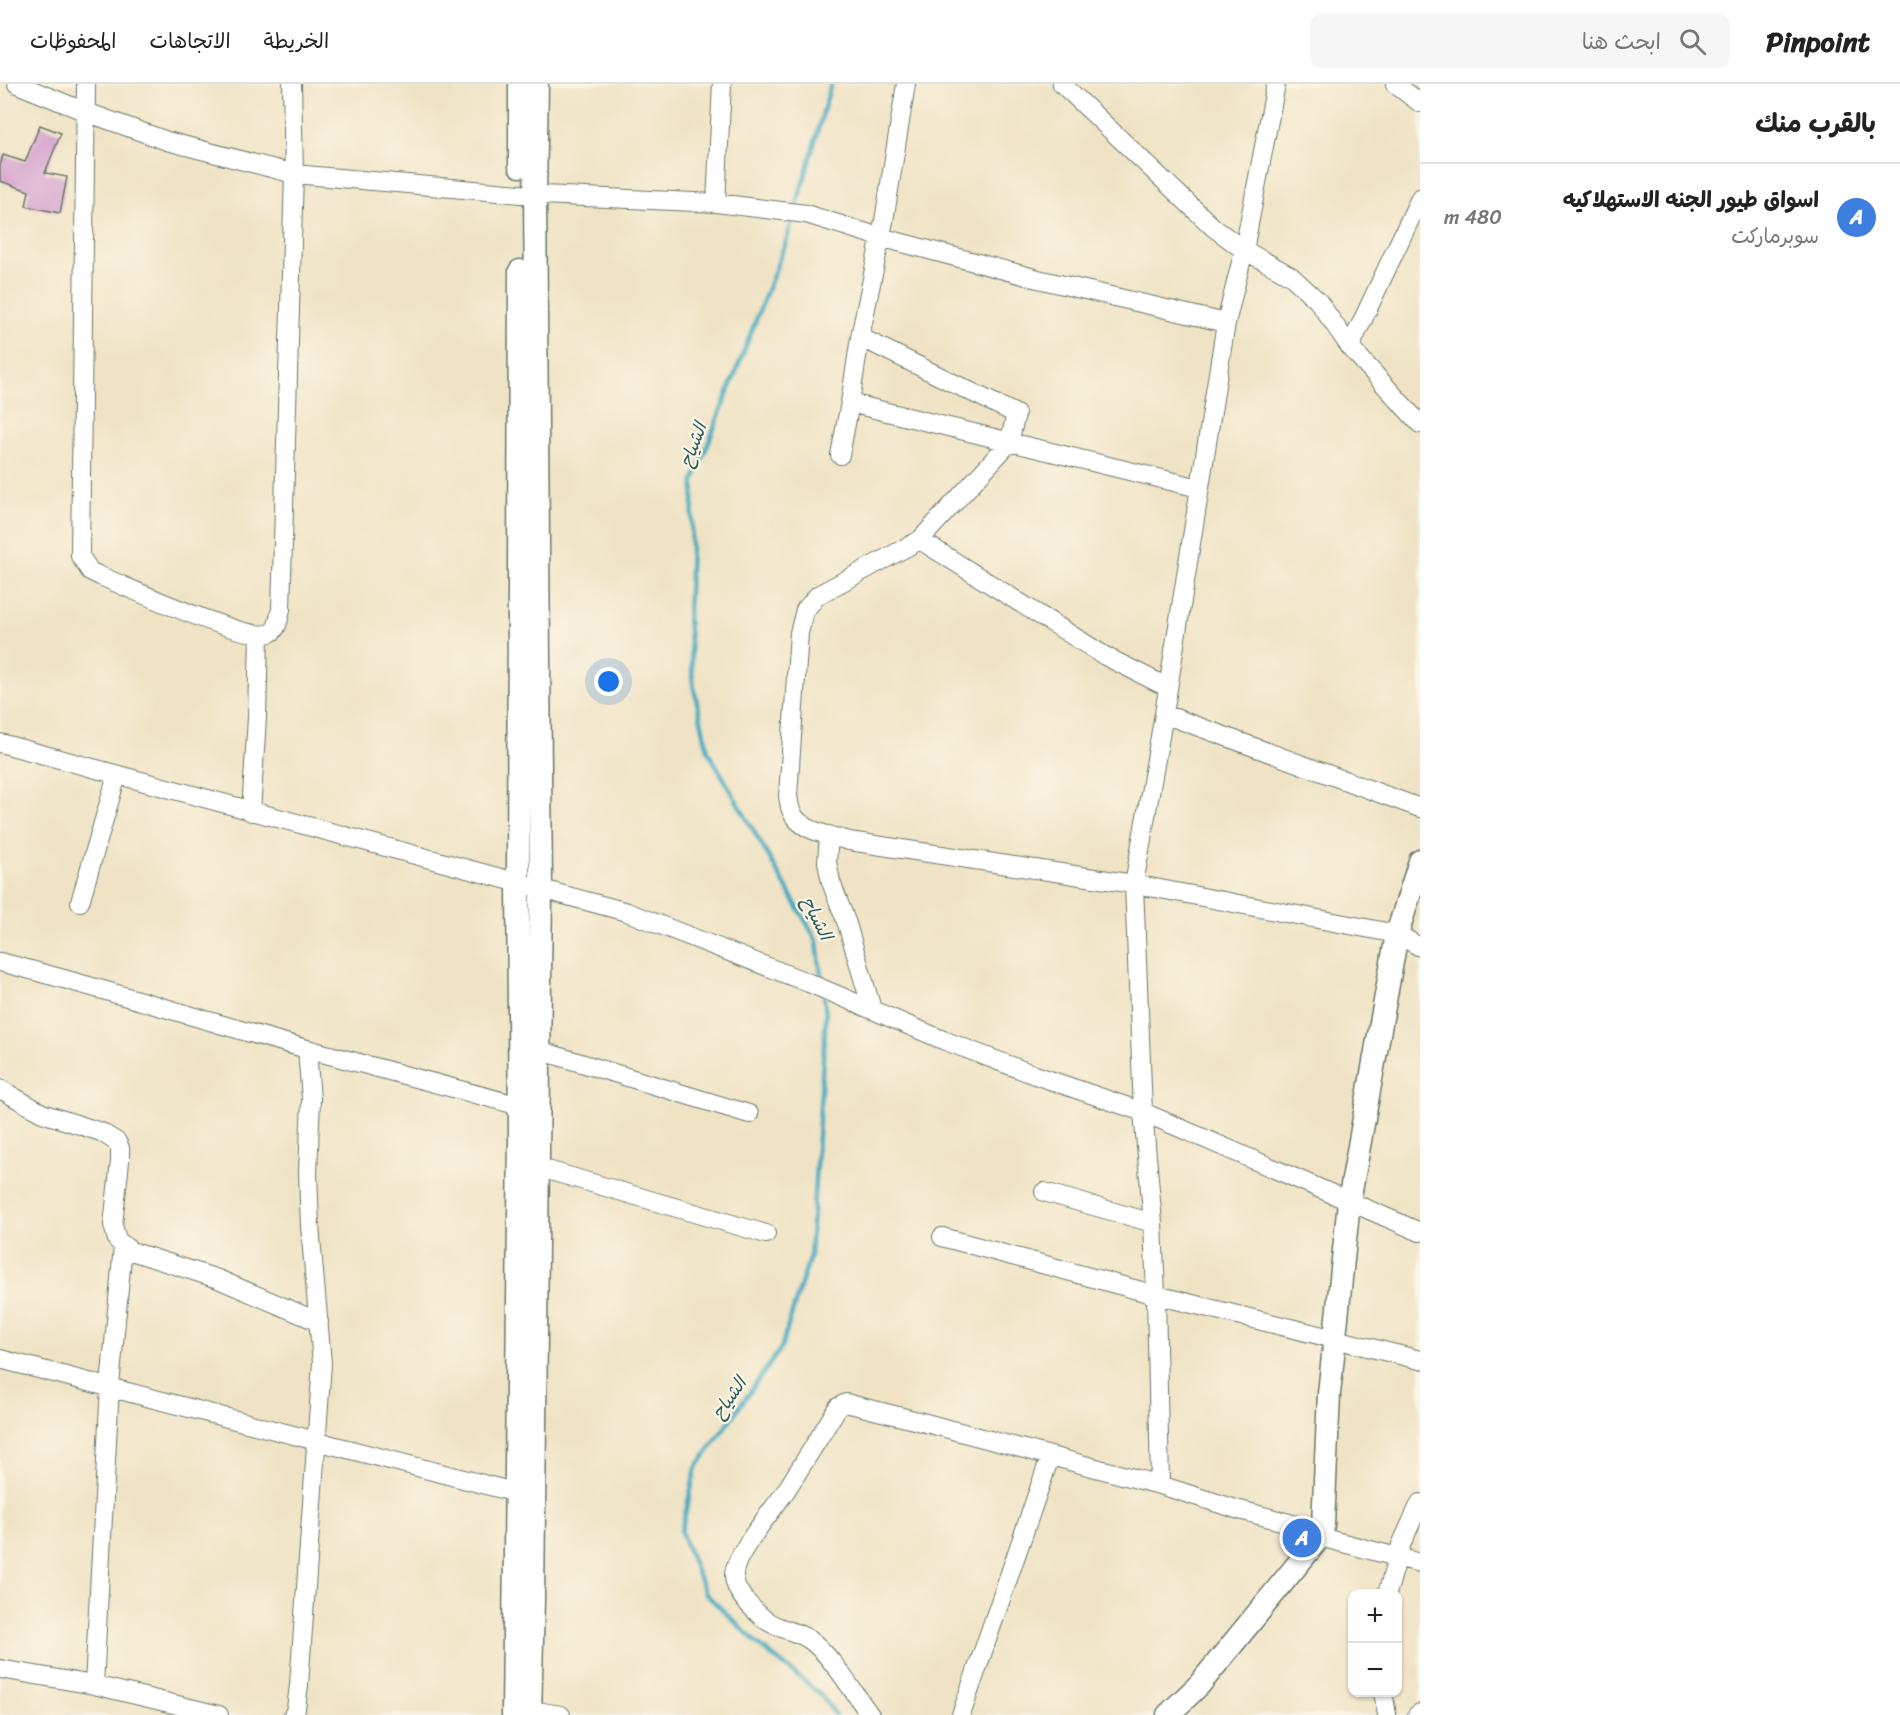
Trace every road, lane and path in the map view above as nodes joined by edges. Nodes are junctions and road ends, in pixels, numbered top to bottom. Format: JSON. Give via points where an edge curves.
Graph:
{"nodes":[{"id":1,"x":17,"y":84,"type":"edge"},
{"id":2,"x":86,"y":84,"type":"edge"},
{"id":3,"x":292,"y":84,"type":"edge"},
{"id":4,"x":520,"y":84,"type":"edge"},
{"id":5,"x":537,"y":84,"type":"edge"},
{"id":6,"x":722,"y":84,"type":"edge"},
{"id":7,"x":906,"y":84,"type":"edge"},
{"id":8,"x":1062,"y":84,"type":"edge"},
{"id":9,"x":1276,"y":84,"type":"edge"},
{"id":10,"x":1395,"y":84,"type":"edge"},
{"id":11,"x":1420,"y":103,"type":"edge"},
{"id":12,"x":86,"y":112,"type":"junction"},
{"id":13,"x":294,"y":174,"type":"junction"},
{"id":14,"x":527,"y":194,"type":"junction"},
{"id":15,"x":1420,"y":198,"type":"edge"},
{"id":16,"x":716,"y":203,"type":"junction"},
{"id":17,"x":880,"y":237,"type":"junction"},
{"id":18,"x":1244,"y":250,"type":"junction"},
{"id":19,"x":1226,"y":323,"type":"junction"},
{"id":20,"x":860,"y":337,"type":"junction"},
{"id":21,"x":1350,"y":347,"type":"junction"},
{"id":22,"x":850,"y":403,"type":"junction"},
{"id":23,"x":1420,"y":424,"type":"edge"},
{"id":24,"x":1009,"y":443,"type":"junction"},
{"id":25,"x":840,"y":455,"type":"dead end"},
{"id":26,"x":1199,"y":488,"type":"junction"},
{"id":27,"x":920,"y":540,"type":"junction"},
{"id":28,"x":259,"y":635,"type":"junction"},
{"id":29,"x":1167,"y":687,"type":"junction"},
{"id":30,"x":1164,"y":714,"type":"junction"},
{"id":31,"x":0,"y":743,"type":"edge"},
{"id":32,"x":117,"y":775,"type":"junction"},
{"id":33,"x":1420,"y":808,"type":"edge"},
{"id":34,"x":251,"y":812,"type":"junction"},
{"id":35,"x":829,"y":835,"type":"junction"},
{"id":36,"x":1420,"y":861,"type":"edge"},
{"id":37,"x":518,"y":884,"type":"junction"},
{"id":38,"x":1134,"y":884,"type":"junction"},
{"id":39,"x":541,"y":889,"type":"junction"},
{"id":40,"x":80,"y":902,"type":"dead end"},
{"id":41,"x":1397,"y":934,"type":"junction"},
{"id":42,"x":1420,"y":946,"type":"edge"},
{"id":43,"x":0,"y":962,"type":"edge"},
{"id":44,"x":872,"y":1009,"type":"junction"},
{"id":45,"x":307,"y":1049,"type":"junction"},
{"id":46,"x":538,"y":1050,"type":"junction"},
{"id":47,"x":0,"y":1089,"type":"edge"},
{"id":48,"x":520,"y":1106,"type":"junction"},
{"id":49,"x":1143,"y":1112,"type":"junction"},
{"id":50,"x":749,"y":1114,"type":"dead end"},
{"id":51,"x":537,"y":1167,"type":"junction"},
{"id":52,"x":1044,"y":1192,"type":"dead end"},
{"id":53,"x":1349,"y":1202,"type":"junction"},
{"id":54,"x":1153,"y":1223,"type":"junction"},
{"id":55,"x":1420,"y":1232,"type":"edge"},
{"id":56,"x":766,"y":1234,"type":"dead end"},
{"id":57,"x":942,"y":1237,"type":"dead end"},
{"id":58,"x":123,"y":1246,"type":"junction"},
{"id":59,"x":1156,"y":1295,"type":"junction"},
{"id":60,"x":319,"y":1322,"type":"junction"},
{"id":61,"x":1334,"y":1339,"type":"junction"},
{"id":62,"x":0,"y":1359,"type":"edge"},
{"id":63,"x":1420,"y":1360,"type":"edge"},
{"id":64,"x":110,"y":1386,"type":"junction"},
{"id":65,"x":316,"y":1441,"type":"junction"},
{"id":66,"x":1050,"y":1457,"type":"junction"},
{"id":67,"x":1160,"y":1485,"type":"junction"},
{"id":68,"x":525,"y":1496,"type":"junction"},
{"id":69,"x":1420,"y":1503,"type":"edge"},
{"id":70,"x":1316,"y":1529,"type":"junction"},
{"id":71,"x":1399,"y":1550,"type":"junction"},
{"id":72,"x":1420,"y":1550,"type":"edge"},
{"id":73,"x":1420,"y":1563,"type":"edge"},
{"id":74,"x":1388,"y":1589,"type":"edge"},
{"id":75,"x":0,"y":1669,"type":"edge"},
{"id":76,"x":94,"y":1685,"type":"junction"},
{"id":77,"x":1384,"y":1697,"type":"edge"},
{"id":78,"x":524,"y":1713,"type":"edge"},
{"id":79,"x":219,"y":1715,"type":"edge"},
{"id":80,"x":293,"y":1715,"type":"edge"},
{"id":81,"x":561,"y":1715,"type":"edge"},
{"id":82,"x":870,"y":1715,"type":"edge"},
{"id":83,"x":961,"y":1715,"type":"edge"},
{"id":84,"x":1168,"y":1715,"type":"edge"},
{"id":85,"x":1387,"y":1715,"type":"edge"}],
"edges":[{"from":1,"to":12,"type":"street"},
{"from":2,"to":12,"type":"street"},
{"from":3,"to":13,"type":"street"},
{"from":4,"to":14,"type":"main road"},
{"from":5,"to":14,"type":"main road"},
{"from":6,"to":16,"type":"street"},
{"from":7,"to":17,"type":"street"},
{"from":8,"to":18,"type":"street","via":[[1214,228]]},
{"from":9,"to":18,"type":"street"},
{"from":10,"to":11,"type":"street"},
{"from":12,"to":13,"type":"street","via":[[167,141]]},
{"from":12,"to":28,"type":"street","via":[[80,556],[90,571],[100,576],[213,622]]},
{"from":13,"to":14,"type":"street"},
{"from":13,"to":28,"type":"street","via":[[281,609],[275,630]]},
{"from":14,"to":16,"type":"street"},
{"from":14,"to":37,"type":"main road"},
{"from":14,"to":39,"type":"main road"},
{"from":15,"to":21,"type":"street"},
{"from":16,"to":17,"type":"street","via":[[806,214]]},
{"from":17,"to":19,"type":"street"},
{"from":17,"to":20,"type":"street"},
{"from":18,"to":19,"type":"street"},
{"from":18,"to":21,"type":"street","via":[[1291,276],[1318,301]]},
{"from":19,"to":26,"type":"street"},
{"from":20,"to":22,"type":"street"},
{"from":20,"to":24,"type":"street","via":[[1016,414]]},
{"from":21,"to":23,"type":"street"},
{"from":22,"to":24,"type":"street"},
{"from":22,"to":25,"type":"street"},
{"from":24,"to":26,"type":"street"},
{"from":24,"to":27,"type":"street"},
{"from":26,"to":29,"type":"street"},
{"from":27,"to":29,"type":"street","via":[[1105,656]]},
{"from":27,"to":35,"type":"street","via":[[818,595],[802,617],[788,796],[791,811],[799,822]]},
{"from":28,"to":34,"type":"street"},
{"from":29,"to":30,"type":"street"},
{"from":30,"to":33,"type":"street"},
{"from":30,"to":38,"type":"street"},
{"from":31,"to":32,"type":"street"},
{"from":32,"to":34,"type":"street"},
{"from":32,"to":40,"type":"street"},
{"from":34,"to":37,"type":"street"},
{"from":35,"to":38,"type":"street","via":[[849,842]]},
{"from":35,"to":44,"type":"street","via":[[827,862],[831,882],[848,924]]},
{"from":36,"to":41,"type":"main road"},
{"from":37,"to":39,"type":"street"},
{"from":37,"to":48,"type":"main road"},
{"from":38,"to":41,"type":"street"},
{"from":38,"to":49,"type":"street"},
{"from":39,"to":44,"type":"street","via":[[627,912]]},
{"from":39,"to":46,"type":"main road"},
{"from":41,"to":42,"type":"street"},
{"from":41,"to":53,"type":"main road"},
{"from":43,"to":45,"type":"street"},
{"from":44,"to":49,"type":"street","via":[[1035,1076]]},
{"from":45,"to":48,"type":"street"},
{"from":45,"to":60,"type":"street","via":[[311,1099],[308,1184]]},
{"from":46,"to":50,"type":"street"},
{"from":46,"to":51,"type":"main road"},
{"from":47,"to":58,"type":"street","via":[[42,1113],[101,1131],[117,1142],[120,1161],[112,1226]]},
{"from":48,"to":68,"type":"main road"},
{"from":49,"to":53,"type":"street"},
{"from":49,"to":54,"type":"street"},
{"from":51,"to":56,"type":"street"},
{"from":51,"to":68,"type":"main road"},
{"from":52,"to":54,"type":"street"},
{"from":53,"to":55,"type":"street"},
{"from":53,"to":61,"type":"main road"},
{"from":54,"to":59,"type":"street"},
{"from":57,"to":59,"type":"street"},
{"from":58,"to":60,"type":"street","via":[[218,1279]]},
{"from":58,"to":64,"type":"street"},
{"from":59,"to":61,"type":"street"},
{"from":59,"to":67,"type":"street"},
{"from":60,"to":65,"type":"street","via":[[322,1363]]},
{"from":61,"to":63,"type":"street"},
{"from":61,"to":70,"type":"main road"},
{"from":62,"to":64,"type":"street"},
{"from":64,"to":65,"type":"street"},
{"from":64,"to":76,"type":"street"},
{"from":65,"to":68,"type":"street"},
{"from":65,"to":80,"type":"street","via":[[299,1685]]},
{"from":66,"to":67,"type":"street"},
{"from":66,"to":82,"type":"street","via":[[862,1406],[846,1403],[838,1407],[743,1551],[734,1575],[738,1589],[765,1620],[802,1635],[821,1650]]},
{"from":66,"to":83,"type":"street"},
{"from":67,"to":70,"type":"street"},
{"from":68,"to":78,"type":"main road"},
{"from":69,"to":71,"type":"street"},
{"from":70,"to":71,"type":"street"},
{"from":70,"to":84,"type":"main road","via":[[1199,1685]]},
{"from":71,"to":72,"type":"street"},
{"from":71,"to":73,"type":"street"},
{"from":71,"to":74,"type":"street"},
{"from":75,"to":76,"type":"street"},
{"from":76,"to":79,"type":"street"},
{"from":77,"to":85,"type":"street"},
{"from":78,"to":81,"type":"street"}]}
